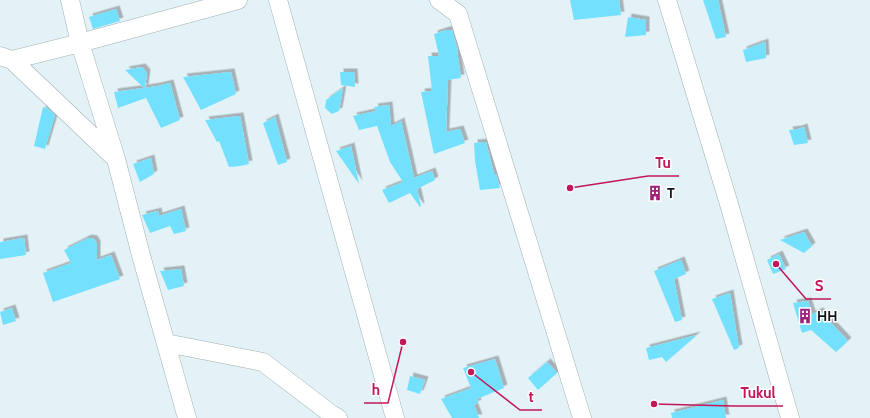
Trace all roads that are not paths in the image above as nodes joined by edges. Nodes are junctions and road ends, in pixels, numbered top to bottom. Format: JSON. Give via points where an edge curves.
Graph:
{"nodes":[{"id":1,"x":70,"y":0,"type":"edge"},
{"id":2,"x":238,"y":0,"type":"edge"},
{"id":3,"x":278,"y":0,"type":"edge"},
{"id":4,"x":439,"y":0,"type":"edge"},
{"id":5,"x":667,"y":0,"type":"edge"},
{"id":6,"x":80,"y":43,"type":"junction"},
{"id":7,"x":6,"y":58,"type":"edge"},
{"id":8,"x":116,"y":159,"type":"junction"},
{"id":9,"x":166,"y":343,"type":"junction"},
{"id":10,"x":187,"y":418,"type":"edge"},
{"id":11,"x":338,"y":418,"type":"edge"},
{"id":12,"x":395,"y":418,"type":"edge"},
{"id":13,"x":582,"y":418,"type":"edge"},
{"id":14,"x":790,"y":418,"type":"edge"}],
"edges":[{"from":1,"to":6,"type":"street"},
{"from":2,"to":6,"type":"street"},
{"from":3,"to":12,"type":"street"},
{"from":4,"to":13,"type":"street","via":[[458,14]]},
{"from":5,"to":14,"type":"street"},
{"from":6,"to":7,"type":"street"},
{"from":6,"to":8,"type":"street"},
{"from":7,"to":8,"type":"street"},
{"from":8,"to":9,"type":"street"},
{"from":9,"to":10,"type":"street"},
{"from":9,"to":11,"type":"street","via":[[263,362]]}]}
